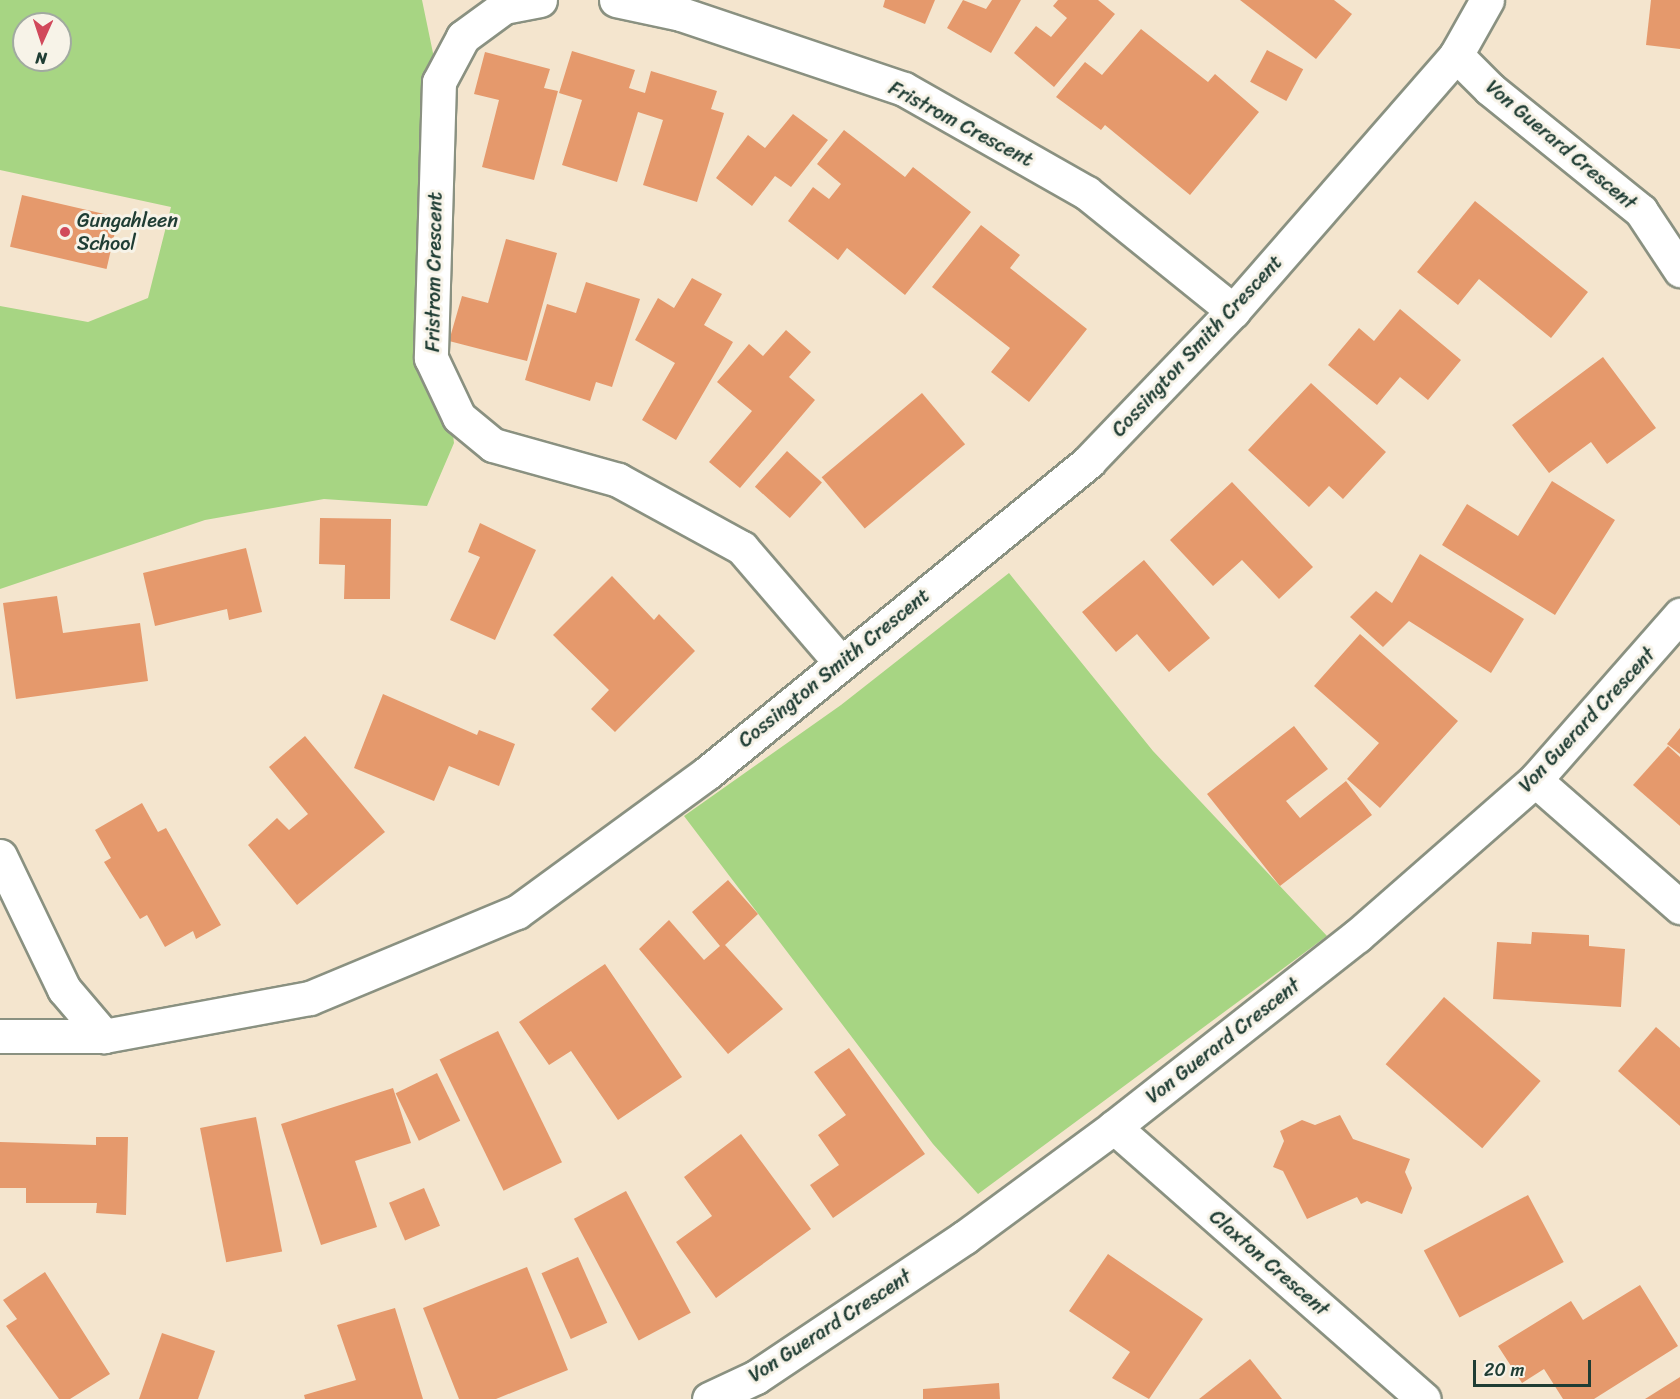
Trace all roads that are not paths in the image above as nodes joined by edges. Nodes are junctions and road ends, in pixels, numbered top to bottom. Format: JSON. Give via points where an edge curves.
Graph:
{"nodes":[{"id":1,"x":540,"y":0,"type":"edge"},
{"id":2,"x":616,"y":0,"type":"edge"},
{"id":3,"x":1487,"y":0,"type":"edge"},
{"id":4,"x":1456,"y":55,"type":"junction"},
{"id":5,"x":1680,"y":270,"type":"edge"},
{"id":6,"x":1233,"y":311,"type":"junction"},
{"id":7,"x":1680,"y":615,"type":"edge"},
{"id":8,"x":840,"y":662,"type":"junction"},
{"id":9,"x":1535,"y":780,"type":"junction"},
{"id":10,"x":0,"y":856,"type":"edge"},
{"id":11,"x":1680,"y":907,"type":"edge"},
{"id":12,"x":0,"y":1036,"type":"edge"},
{"id":13,"x":104,"y":1036,"type":"junction"},
{"id":14,"x":1114,"y":1127,"type":"junction"},
{"id":15,"x":762,"y":1388,"type":"edge"},
{"id":16,"x":709,"y":1399,"type":"edge"},
{"id":17,"x":1424,"y":1399,"type":"edge"}],
"edges":[{"from":1,"to":8,"type":"street","name":"Fristrom Crescent","via":[[504,7],[463,37],[439,82],[431,358],[459,417],[493,444],[618,480],[742,549]]},
{"from":2,"to":6,"type":"street","name":"Fristrom Crescent","via":[[681,14],[904,89],[1087,193]]},
{"from":3,"to":4,"type":"street","name":"Cossington Smith Crescent"},
{"from":4,"to":5,"type":"street","name":"Von Guerard Crescent","via":[[1490,89],[1641,211]]},
{"from":4,"to":6,"type":"street","name":"Cossington Smith Crescent"},
{"from":6,"to":8,"type":"street","name":"Cossington Smith Crescent","via":[[1089,461]]},
{"from":7,"to":9,"type":"street","name":"Von Guerard Crescent"},
{"from":8,"to":13,"type":"street","name":"Cossington Smith Crescent","via":[[707,773],[517,912],[310,998]]},
{"from":9,"to":11,"type":"street"},
{"from":9,"to":14,"type":"street","name":"Von Guerard Crescent","via":[[1357,936]]},
{"from":10,"to":13,"type":"street","via":[[64,989]]},
{"from":12,"to":13,"type":"street","name":"Cossington Smith Crescent"},
{"from":14,"to":15,"type":"street","name":"Von Guerard Crescent"},
{"from":14,"to":17,"type":"street","name":"Claxton Crescent"},
{"from":15,"to":16,"type":"street","name":"Von Guerard Crescent"}]}
